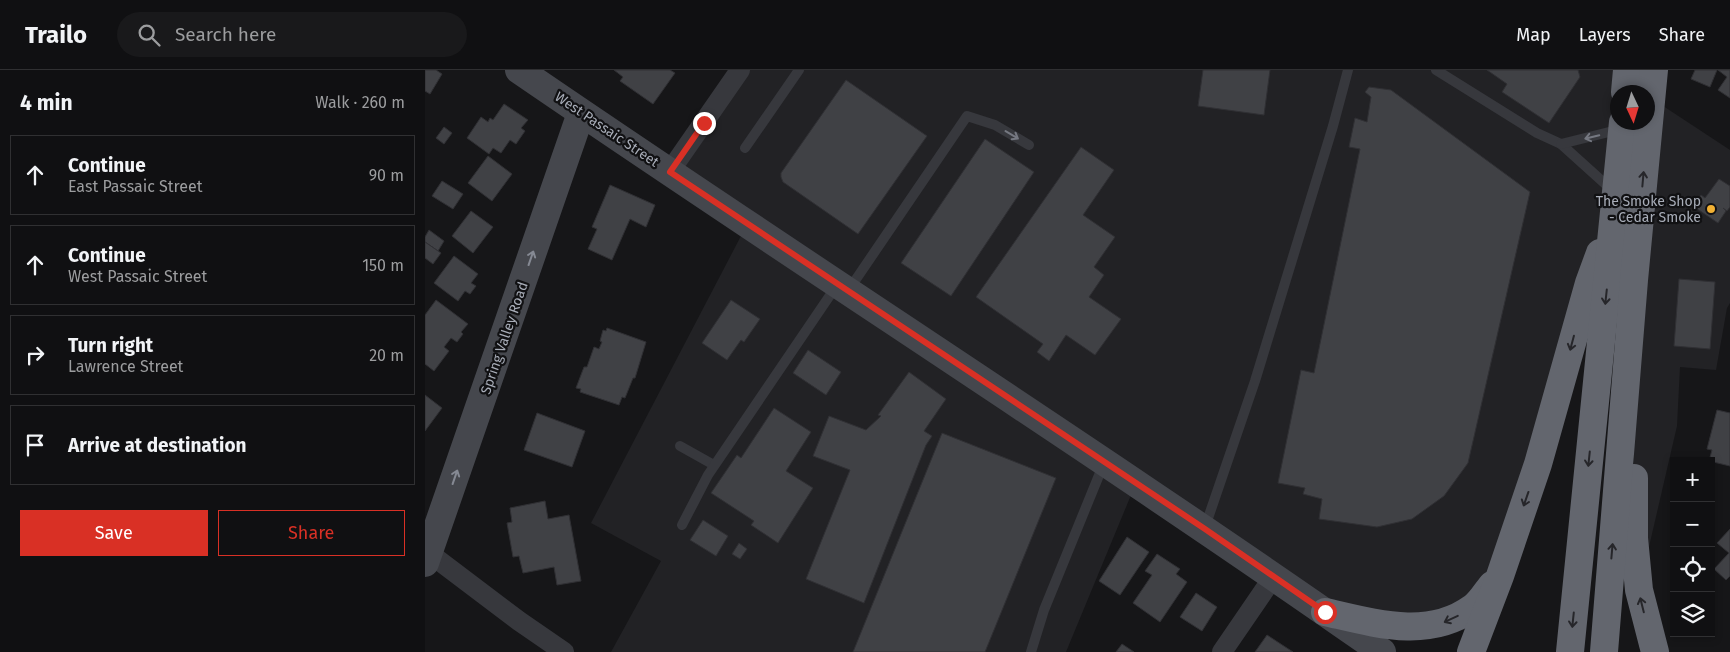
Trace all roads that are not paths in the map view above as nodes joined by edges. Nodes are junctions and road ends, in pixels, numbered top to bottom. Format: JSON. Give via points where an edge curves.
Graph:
{"nodes":[{"id":1,"x":519,"y":70,"type":"edge"},
{"id":2,"x":740,"y":70,"type":"edge"},
{"id":3,"x":799,"y":70,"type":"edge"},
{"id":4,"x":1348,"y":70,"type":"edge"},
{"id":5,"x":1436,"y":70,"type":"edge"},
{"id":6,"x":1627,"y":70,"type":"edge"},
{"id":7,"x":1654,"y":70,"type":"edge"},
{"id":8,"x":1626,"y":85,"type":"edge"},
{"id":9,"x":581,"y":112,"type":"junction"},
{"id":10,"x":1610,"y":130,"type":"edge"},
{"id":11,"x":1622,"y":130,"type":"edge"},
{"id":12,"x":1561,"y":144,"type":"junction"},
{"id":13,"x":1029,"y":145,"type":"dead end"},
{"id":14,"x":745,"y":148,"type":"dead end"},
{"id":15,"x":670,"y":172,"type":"junction"},
{"id":16,"x":1615,"y":204,"type":"junction"},
{"id":17,"x":1634,"y":280,"type":"junction"},
{"id":18,"x":843,"y":288,"type":"junction"},
{"id":19,"x":680,"y":446,"type":"dead end"},
{"id":20,"x":1099,"y":458,"type":"junction"},
{"id":21,"x":714,"y":465,"type":"junction"},
{"id":22,"x":425,"y":517,"type":"edge"},
{"id":23,"x":682,"y":525,"type":"dead end"},
{"id":24,"x":1205,"y":529,"type":"junction"},
{"id":25,"x":426,"y":557,"type":"edge"},
{"id":26,"x":1274,"y":576,"type":"junction"},
{"id":27,"x":1500,"y":576,"type":"junction"},
{"id":28,"x":1325,"y":612,"type":"junction"},
{"id":29,"x":564,"y":652,"type":"edge"},
{"id":30,"x":1031,"y":652,"type":"edge"},
{"id":31,"x":1222,"y":652,"type":"edge"},
{"id":32,"x":1382,"y":652,"type":"edge"},
{"id":33,"x":1471,"y":652,"type":"edge"},
{"id":34,"x":1570,"y":652,"type":"edge"},
{"id":35,"x":1604,"y":652,"type":"edge"},
{"id":36,"x":1655,"y":652,"type":"edge"}],
"edges":[{"from":1,"to":9,"type":"main road","name":"West Passaic Street"},
{"from":2,"to":15,"type":"street"},
{"from":3,"to":14,"type":"lane"},
{"from":4,"to":24,"type":"lane","via":[[1255,381]]},
{"from":5,"to":12,"type":"lane","via":[[1537,133]]},
{"from":6,"to":8,"type":"highway"},
{"from":17,"to":7,"type":"highway","one_way":true},
{"from":9,"to":15,"type":"main road","name":"West Passaic Street"},
{"from":25,"to":9,"type":"main road","name":"Spring Valley Road","one_way":true},
{"from":10,"to":12,"type":"lane","one_way":true},
{"from":11,"to":16,"type":"highway"},
{"from":12,"to":16,"type":"lane"},
{"from":18,"to":13,"type":"lane","one_way":true,"via":[[967,116],[995,124]]},
{"from":15,"to":18,"type":"main road","name":"West Passaic Street"},
{"from":16,"to":27,"type":"highway","one_way":true},
{"from":16,"to":34,"type":"highway","one_way":true},
{"from":35,"to":17,"type":"highway","one_way":true},
{"from":36,"to":17,"type":"highway","one_way":true,"via":[[1639,590],[1634,538]]},
{"from":18,"to":20,"type":"main road","name":"West Passaic Street"},
{"from":18,"to":21,"type":"lane"},
{"from":19,"to":21,"type":"lane"},
{"from":20,"to":24,"type":"main road","name":"West Passaic Street"},
{"from":20,"to":30,"type":"lane"},
{"from":21,"to":23,"type":"lane"},
{"from":22,"to":25,"type":"street","via":[[431,522]]},
{"from":24,"to":26,"type":"main road","name":"West Passaic Street"},
{"from":25,"to":29,"type":"street"},
{"from":26,"to":28,"type":"main road","name":"West Passaic Street"},
{"from":26,"to":31,"type":"street"},
{"from":27,"to":28,"type":"highway","one_way":true,"via":[[1473,608],[1447,622],[1416,628],[1384,625]]},
{"from":27,"to":33,"type":"highway"},
{"from":28,"to":32,"type":"main road","name":"West Passaic Street"}]}
